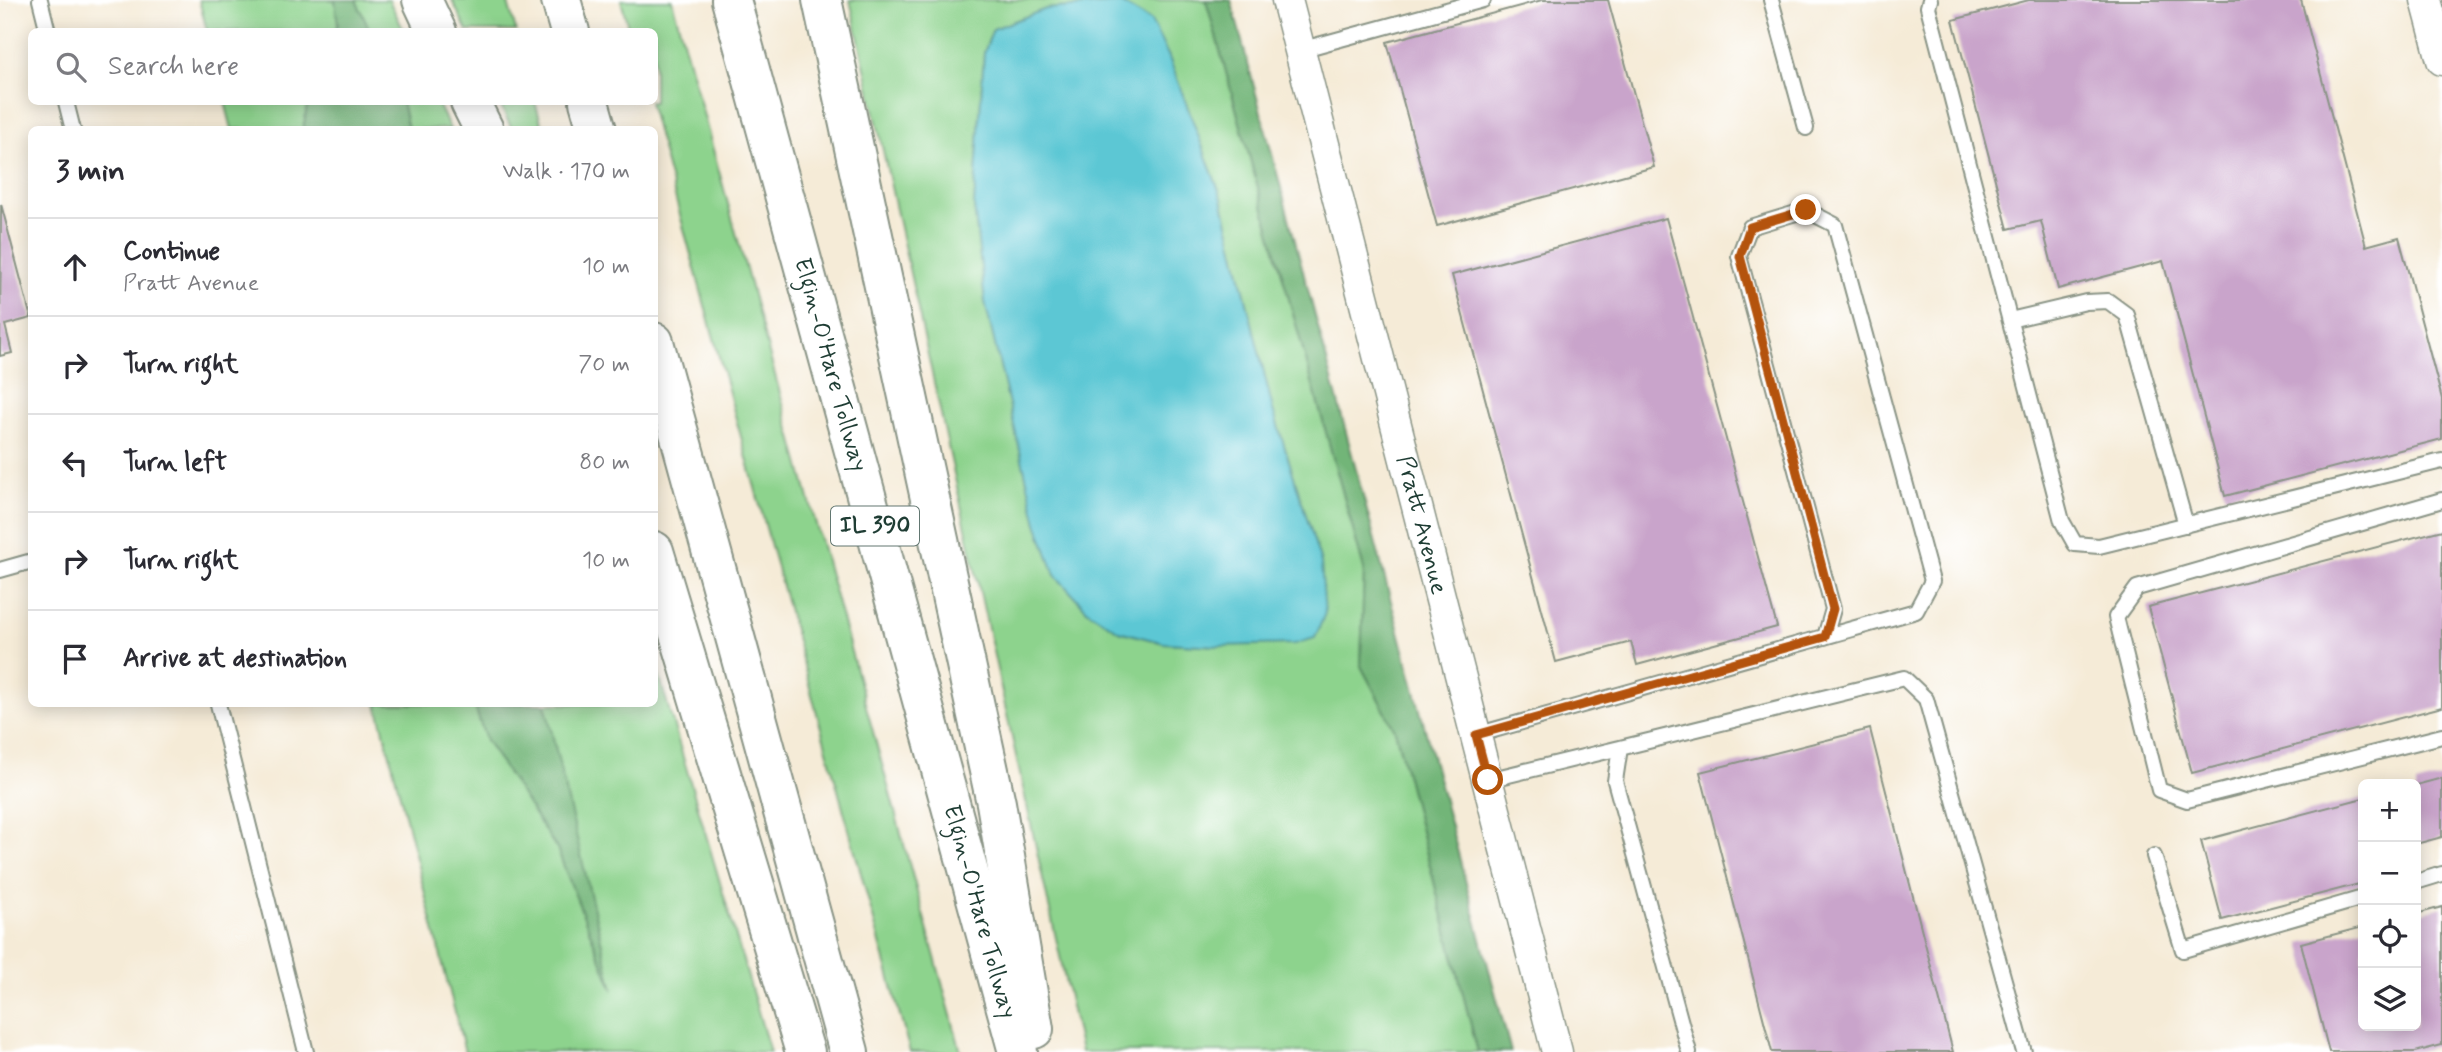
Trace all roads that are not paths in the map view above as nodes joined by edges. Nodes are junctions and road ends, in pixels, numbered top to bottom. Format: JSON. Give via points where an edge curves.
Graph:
{"nodes":[{"id":1,"x":40,"y":0,"type":"edge"},
{"id":2,"x":422,"y":0,"type":"edge"},
{"id":3,"x":561,"y":0,"type":"edge"},
{"id":4,"x":731,"y":0,"type":"edge"},
{"id":5,"x":822,"y":0,"type":"edge"},
{"id":6,"x":1287,"y":0,"type":"edge"},
{"id":7,"x":1483,"y":0,"type":"edge"},
{"id":8,"x":1771,"y":0,"type":"edge"},
{"id":9,"x":1930,"y":0,"type":"edge"},
{"id":10,"x":2426,"y":0,"type":"edge"},
{"id":11,"x":47,"y":28,"type":"edge"},
{"id":12,"x":435,"y":28,"type":"edge"},
{"id":13,"x":569,"y":28,"type":"edge"},
{"id":14,"x":1300,"y":50,"type":"junction"},
{"id":15,"x":2442,"y":60,"type":"edge"},
{"id":16,"x":67,"y":105,"type":"edge"},
{"id":17,"x":472,"y":105,"type":"edge"},
{"id":18,"x":590,"y":105,"type":"edge"},
{"id":19,"x":72,"y":126,"type":"edge"},
{"id":20,"x":482,"y":126,"type":"edge"},
{"id":21,"x":596,"y":126,"type":"edge"},
{"id":22,"x":1806,"y":128,"type":"dead end"},
{"id":23,"x":2010,"y":320,"type":"junction"},
{"id":24,"x":658,"y":357,"type":"edge"},
{"id":25,"x":2442,"y":461,"type":"edge"},
{"id":26,"x":2442,"y":500,"type":"edge"},
{"id":27,"x":2186,"y":525,"type":"junction"},
{"id":28,"x":28,"y":562,"type":"edge"},
{"id":29,"x":658,"y":564,"type":"edge"},
{"id":30,"x":0,"y":570,"type":"edge"},
{"id":31,"x":1825,"y":637,"type":"junction"},
{"id":32,"x":219,"y":707,"type":"edge"},
{"id":33,"x":1476,"y":735,"type":"junction"},
{"id":34,"x":2442,"y":736,"type":"edge"},
{"id":35,"x":1620,"y":748,"type":"junction"},
{"id":36,"x":1488,"y":780,"type":"junction"},
{"id":37,"x":2154,"y":856,"type":"dead end"},
{"id":38,"x":2442,"y":874,"type":"edge"},
{"id":39,"x":2421,"y":880,"type":"edge"},
{"id":40,"x":2358,"y":899,"type":"edge"},
{"id":41,"x":1686,"y":1051,"type":"edge"},
{"id":42,"x":306,"y":1052,"type":"edge"},
{"id":43,"x":805,"y":1052,"type":"edge"},
{"id":44,"x":849,"y":1052,"type":"edge"},
{"id":45,"x":1018,"y":1052,"type":"edge"},
{"id":46,"x":1038,"y":1052,"type":"edge"},
{"id":47,"x":1557,"y":1052,"type":"edge"},
{"id":48,"x":2024,"y":1052,"type":"edge"}],
"edges":[{"from":1,"to":11,"type":"lane"},
{"from":2,"to":12,"type":"highway"},
{"from":3,"to":13,"type":"highway"},
{"from":4,"to":45,"type":"highway","name":"Elgin-O'Hare Tollway","number":"IL 390"},
{"from":5,"to":46,"type":"highway","via":[[996,803]]},
{"from":6,"to":14,"type":"street","name":"Pratt Avenue"},
{"from":7,"to":14,"type":"lane"},
{"from":8,"to":22,"type":"lane"},
{"from":9,"to":23,"type":"lane","via":[[1928,8]]},
{"from":10,"to":15,"type":"street"},
{"from":14,"to":33,"type":"street","name":"Pratt Avenue"},
{"from":16,"to":19,"type":"lane"},
{"from":17,"to":20,"type":"highway"},
{"from":18,"to":21,"type":"highway"},
{"from":23,"to":27,"type":"lane","via":[[2108,301],[2127,316]]},
{"from":23,"to":27,"type":"lane","via":[[2062,521],[2075,544],[2099,546]]},
{"from":24,"to":44,"type":"highway"},
{"from":25,"to":27,"type":"lane"},
{"from":26,"to":34,"type":"lane","via":[[2137,588],[2116,617],[2159,790],[2187,800]]},
{"from":28,"to":30,"type":"lane"},
{"from":29,"to":43,"type":"highway"},
{"from":31,"to":31,"type":"lane","via":[[1916,611],[1932,581],[1835,225],[1806,210],[1750,227],[1740,256],[1833,609]]},
{"from":31,"to":33,"type":"lane"},
{"from":32,"to":42,"type":"lane"},
{"from":33,"to":36,"type":"street","name":"Pratt Avenue"},
{"from":35,"to":36,"type":"lane"},
{"from":35,"to":41,"type":"lane","via":[[1615,781]]},
{"from":35,"to":48,"type":"lane","via":[[1904,678],[1926,699]]},
{"from":36,"to":47,"type":"street","name":"Pratt Avenue"},
{"from":37,"to":40,"type":"lane","via":[[2183,950]]},
{"from":38,"to":39,"type":"lane"}]}
